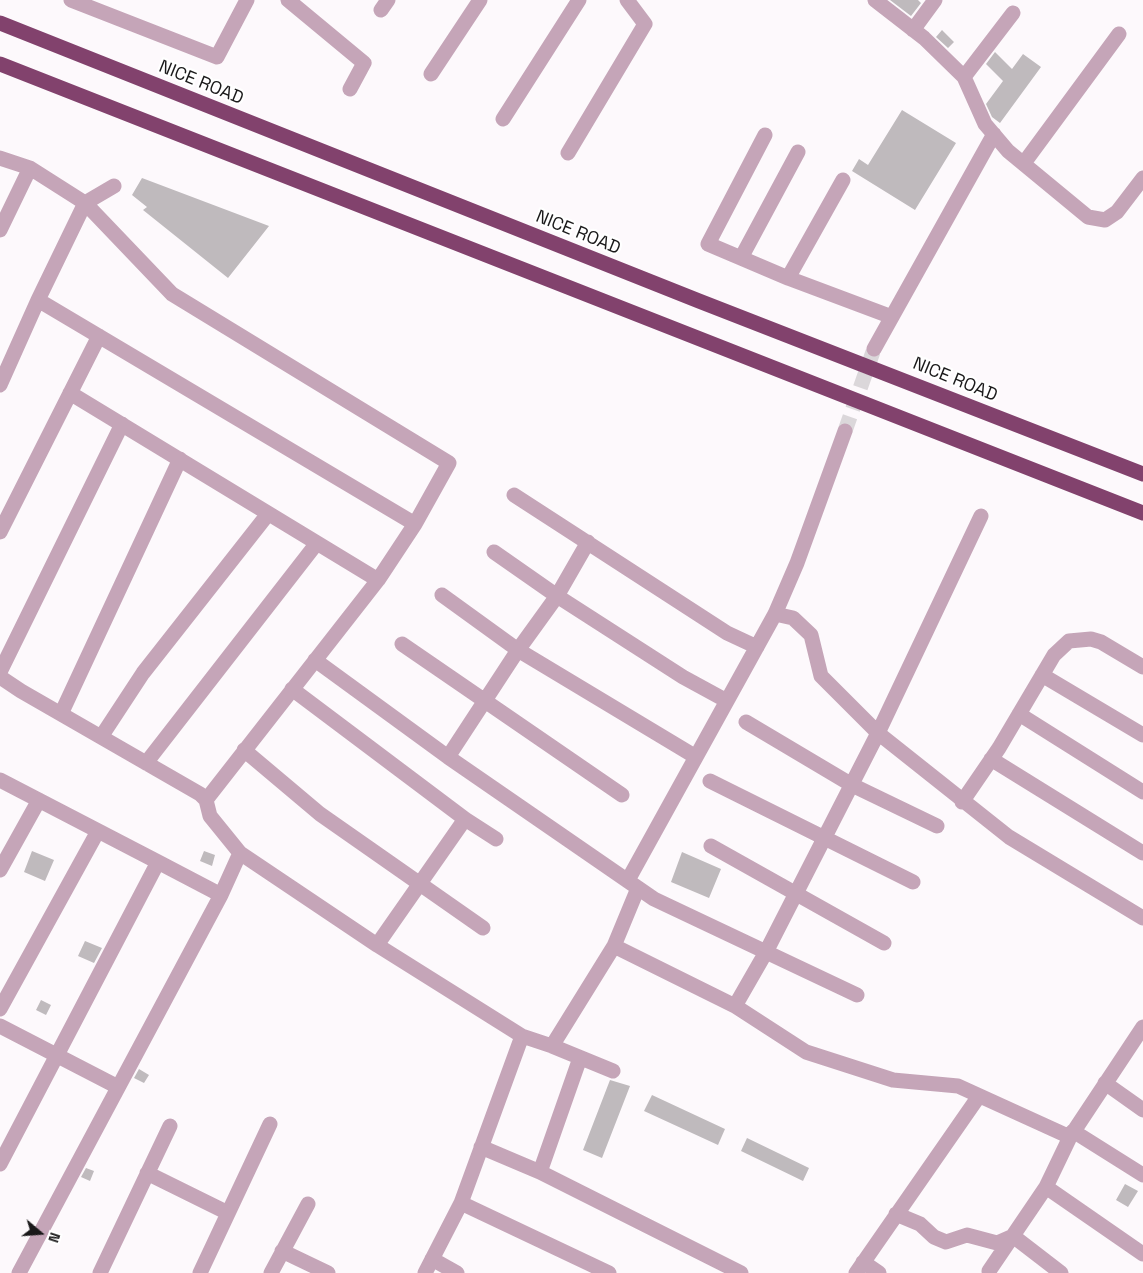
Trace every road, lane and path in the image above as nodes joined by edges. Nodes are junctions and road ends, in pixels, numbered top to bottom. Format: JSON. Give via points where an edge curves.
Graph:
{"nodes":[{"id":1,"x":71,"y":0,"type":"edge"},
{"id":2,"x":247,"y":0,"type":"edge"},
{"id":3,"x":288,"y":0,"type":"edge"},
{"id":4,"x":480,"y":0,"type":"edge"},
{"id":5,"x":579,"y":0,"type":"edge"},
{"id":6,"x":627,"y":0,"type":"edge"},
{"id":7,"x":875,"y":0,"type":"edge"},
{"id":8,"x":935,"y":0,"type":"edge"},
{"id":9,"x":306,"y":6,"type":"edge"},
{"id":10,"x":1013,"y":13,"type":"dead end"},
{"id":11,"x":0,"y":22,"type":"edge"},
{"id":12,"x":913,"y":30,"type":"junction"},
{"id":13,"x":1119,"y":34,"type":"dead end"},
{"id":14,"x":0,"y":64,"type":"edge"},
{"id":15,"x":431,"y":74,"type":"dead end"},
{"id":16,"x":964,"y":77,"type":"junction"},
{"id":17,"x":350,"y":90,"type":"dead end"},
{"id":18,"x":503,"y":119,"type":"dead end"},
{"id":19,"x":994,"y":134,"type":"junction"},
{"id":20,"x":765,"y":135,"type":"dead end"},
{"id":21,"x":798,"y":152,"type":"dead end"},
{"id":22,"x":568,"y":153,"type":"dead end"},
{"id":23,"x":0,"y":158,"type":"edge"},
{"id":24,"x":1024,"y":164,"type":"junction"},
{"id":25,"x":30,"y":168,"type":"junction"},
{"id":26,"x":1143,"y":178,"type":"edge"},
{"id":27,"x":843,"y":180,"type":"dead end"},
{"id":28,"x":114,"y":186,"type":"dead end"},
{"id":29,"x":85,"y":203,"type":"junction"},
{"id":30,"x":0,"y":230,"type":"edge"},
{"id":31,"x":741,"y":258,"type":"junction"},
{"id":32,"x":788,"y":278,"type":"junction"},
{"id":33,"x":38,"y":300,"type":"junction"},
{"id":34,"x":892,"y":317,"type":"junction"},
{"id":35,"x":99,"y":336,"type":"junction"},
{"id":36,"x":874,"y":349,"type":"tunnel mouth"},
{"id":37,"x":0,"y":385,"type":"edge"},
{"id":38,"x":70,"y":393,"type":"junction"},
{"id":39,"x":122,"y":424,"type":"junction"},
{"id":40,"x":845,"y":431,"type":"tunnel mouth"},
{"id":41,"x":180,"y":460,"type":"junction"},
{"id":42,"x":1143,"y":474,"type":"edge"},
{"id":43,"x":514,"y":495,"type":"dead end"},
{"id":44,"x":1143,"y":513,"type":"edge"},
{"id":45,"x":268,"y":514,"type":"junction"},
{"id":46,"x":982,"y":516,"type":"dead end"},
{"id":47,"x":415,"y":524,"type":"junction"},
{"id":48,"x":0,"y":532,"type":"edge"},
{"id":49,"x":588,"y":542,"type":"junction"},
{"id":50,"x":317,"y":543,"type":"junction"},
{"id":51,"x":494,"y":552,"type":"dead end"},
{"id":52,"x":378,"y":580,"type":"junction"},
{"id":53,"x":442,"y":594,"type":"dead end"},
{"id":54,"x":556,"y":596,"type":"junction"},
{"id":55,"x":776,"y":614,"type":"junction"},
{"id":56,"x":402,"y":644,"type":"dead end"},
{"id":57,"x":757,"y":647,"type":"junction"},
{"id":58,"x":518,"y":650,"type":"junction"},
{"id":59,"x":315,"y":660,"type":"junction"},
{"id":60,"x":1143,"y":667,"type":"edge"},
{"id":61,"x":0,"y":672,"type":"edge"},
{"id":62,"x":1042,"y":675,"type":"junction"},
{"id":63,"x":0,"y":677,"type":"edge"},
{"id":64,"x":292,"y":689,"type":"junction"},
{"id":65,"x":485,"y":701,"type":"junction"},
{"id":66,"x":727,"y":701,"type":"junction"},
{"id":67,"x":61,"y":714,"type":"junction"},
{"id":68,"x":1019,"y":714,"type":"junction"},
{"id":69,"x":746,"y":722,"type":"dead end"},
{"id":70,"x":878,"y":733,"type":"junction"},
{"id":71,"x":1143,"y":735,"type":"edge"},
{"id":72,"x":101,"y":737,"type":"junction"},
{"id":73,"x":244,"y":750,"type":"junction"},
{"id":74,"x":696,"y":757,"type":"junction"},
{"id":75,"x":448,"y":758,"type":"junction"},
{"id":76,"x":991,"y":759,"type":"junction"},
{"id":77,"x":146,"y":763,"type":"junction"},
{"id":78,"x":0,"y":780,"type":"edge"},
{"id":79,"x":710,"y":781,"type":"dead end"},
{"id":80,"x":852,"y":785,"type":"junction"},
{"id":81,"x":1143,"y":792,"type":"edge"},
{"id":82,"x":622,"y":795,"type":"dead end"},
{"id":83,"x":40,"y":800,"type":"junction"},
{"id":84,"x":206,"y":800,"type":"junction"},
{"id":85,"x":962,"y":802,"type":"junction"},
{"id":86,"x":465,"y":819,"type":"junction"},
{"id":87,"x":937,"y":826,"type":"dead end"},
{"id":88,"x":98,"y":830,"type":"junction"},
{"id":89,"x":496,"y":839,"type":"dead end"},
{"id":90,"x":824,"y":839,"type":"junction"},
{"id":91,"x":711,"y":846,"type":"dead end"},
{"id":92,"x":240,"y":853,"type":"junction"},
{"id":93,"x":1143,"y":853,"type":"edge"},
{"id":94,"x":158,"y":862,"type":"junction"},
{"id":95,"x":0,"y":870,"type":"edge"},
{"id":96,"x":913,"y":882,"type":"dead end"},
{"id":97,"x":633,"y":884,"type":"junction"},
{"id":98,"x":420,"y":885,"type":"junction"},
{"id":99,"x":797,"y":892,"type":"junction"},
{"id":100,"x":221,"y":895,"type":"junction"},
{"id":101,"x":1143,"y":918,"type":"edge"},
{"id":102,"x":483,"y":928,"type":"dead end"},
{"id":103,"x":884,"y":943,"type":"dead end"},
{"id":104,"x":377,"y":945,"type":"junction"},
{"id":105,"x":614,"y":946,"type":"junction"},
{"id":106,"x":766,"y":952,"type":"junction"},
{"id":107,"x":857,"y":995,"type":"dead end"},
{"id":108,"x":736,"y":1006,"type":"junction"},
{"id":109,"x":0,"y":1009,"type":"edge"},
{"id":110,"x":0,"y":1026,"type":"edge"},
{"id":111,"x":1143,"y":1028,"type":"edge"},
{"id":112,"x":522,"y":1036,"type":"junction"},
{"id":113,"x":552,"y":1046,"type":"junction"},
{"id":114,"x":58,"y":1056,"type":"junction"},
{"id":115,"x":580,"y":1058,"type":"junction"},
{"id":116,"x":613,"y":1071,"type":"dead end"},
{"id":117,"x":1105,"y":1084,"type":"junction"},
{"id":118,"x":118,"y":1087,"type":"junction"},
{"id":119,"x":979,"y":1096,"type":"junction"},
{"id":120,"x":1143,"y":1110,"type":"edge"},
{"id":121,"x":270,"y":1124,"type":"dead end"},
{"id":122,"x":170,"y":1126,"type":"dead end"},
{"id":123,"x":1072,"y":1134,"type":"junction"},
{"id":124,"x":481,"y":1147,"type":"junction"},
{"id":125,"x":0,"y":1164,"type":"edge"},
{"id":126,"x":540,"y":1172,"type":"junction"},
{"id":127,"x":147,"y":1173,"type":"junction"},
{"id":128,"x":1143,"y":1175,"type":"edge"},
{"id":129,"x":1046,"y":1187,"type":"junction"},
{"id":130,"x":461,"y":1203,"type":"junction"},
{"id":131,"x":308,"y":1204,"type":"dead end"},
{"id":132,"x":228,"y":1213,"type":"junction"},
{"id":133,"x":896,"y":1214,"type":"junction"},
{"id":134,"x":1013,"y":1236,"type":"junction"},
{"id":135,"x":282,"y":1251,"type":"junction"},
{"id":136,"x":1143,"y":1254,"type":"edge"},
{"id":137,"x":432,"y":1259,"type":"junction"},
{"id":138,"x":859,"y":1268,"type":"edge"},
{"id":139,"x":989,"y":1271,"type":"dead end"},
{"id":140,"x":19,"y":1273,"type":"edge"},
{"id":141,"x":100,"y":1273,"type":"edge"},
{"id":142,"x":200,"y":1273,"type":"edge"},
{"id":143,"x":271,"y":1273,"type":"edge"},
{"id":144,"x":328,"y":1273,"type":"edge"},
{"id":145,"x":425,"y":1273,"type":"edge"},
{"id":146,"x":457,"y":1273,"type":"edge"},
{"id":147,"x":609,"y":1273,"type":"edge"},
{"id":148,"x":741,"y":1273,"type":"edge"},
{"id":149,"x":879,"y":1273,"type":"edge"},
{"id":150,"x":1061,"y":1273,"type":"edge"}],
"edges":[{"from":1,"to":2,"type":"street","via":[[217,57]]},
{"from":3,"to":9,"type":"street"},
{"from":4,"to":15,"type":"street"},
{"from":5,"to":18,"type":"street"},
{"from":6,"to":22,"type":"street","via":[[646,24]]},
{"from":7,"to":12,"type":"street"},
{"from":8,"to":12,"type":"street"},
{"from":9,"to":17,"type":"street","via":[[364,63]]},
{"from":10,"to":16,"type":"street"},
{"from":11,"to":42,"type":"highway","name":"NICE ROAD","via":[[681,294]]},
{"from":12,"to":16,"type":"street"},
{"from":13,"to":24,"type":"street"},
{"from":14,"to":44,"type":"highway"},
{"from":16,"to":19,"type":"street","via":[[984,124]]},
{"from":19,"to":24,"type":"street"},
{"from":19,"to":34,"type":"street"},
{"from":20,"to":31,"type":"street","via":[[708,244]]},
{"from":21,"to":31,"type":"street"},
{"from":23,"to":25,"type":"street"},
{"from":24,"to":26,"type":"street","via":[[1088,217],[1098,220],[1105,220],[1117,212]]},
{"from":25,"to":29,"type":"street"},
{"from":25,"to":30,"type":"street"},
{"from":27,"to":32,"type":"street"},
{"from":28,"to":29,"type":"street"},
{"from":29,"to":33,"type":"street"},
{"from":29,"to":47,"type":"street","via":[[172,294],[449,463]]},
{"from":31,"to":32,"type":"street"},
{"from":32,"to":34,"type":"street"},
{"from":33,"to":35,"type":"street"},
{"from":33,"to":37,"type":"street"},
{"from":34,"to":36,"type":"street"},
{"from":35,"to":38,"type":"street"},
{"from":35,"to":47,"type":"street"},
{"from":38,"to":39,"type":"street"},
{"from":38,"to":48,"type":"street"},
{"from":39,"to":41,"type":"street"},
{"from":39,"to":61,"type":"street"},
{"from":40,"to":55,"type":"street"},
{"from":41,"to":45,"type":"street"},
{"from":41,"to":67,"type":"street"},
{"from":43,"to":49,"type":"street"},
{"from":45,"to":50,"type":"street"},
{"from":45,"to":72,"type":"street","via":[[143,674]]},
{"from":46,"to":70,"type":"street"},
{"from":47,"to":52,"type":"street"},
{"from":49,"to":54,"type":"street"},
{"from":49,"to":57,"type":"street","via":[[727,633]]},
{"from":50,"to":52,"type":"street"},
{"from":50,"to":77,"type":"street"},
{"from":51,"to":54,"type":"street"},
{"from":52,"to":59,"type":"street"},
{"from":53,"to":58,"type":"street"},
{"from":54,"to":58,"type":"street"},
{"from":54,"to":66,"type":"street","via":[[683,677]]},
{"from":55,"to":57,"type":"street"},
{"from":55,"to":70,"type":"street","via":[[793,618],[811,635],[821,676]]},
{"from":56,"to":65,"type":"street"},
{"from":57,"to":66,"type":"street"},
{"from":58,"to":65,"type":"street"},
{"from":58,"to":74,"type":"street"},
{"from":59,"to":64,"type":"street"},
{"from":59,"to":75,"type":"street"},
{"from":60,"to":62,"type":"street","via":[[1102,642],[1091,639],[1069,641],[1054,655]]},
{"from":62,"to":68,"type":"street"},
{"from":62,"to":71,"type":"street"},
{"from":63,"to":67,"type":"street"},
{"from":64,"to":73,"type":"street"},
{"from":64,"to":86,"type":"street"},
{"from":65,"to":75,"type":"street"},
{"from":65,"to":82,"type":"street"},
{"from":66,"to":74,"type":"street"},
{"from":67,"to":72,"type":"street"},
{"from":68,"to":76,"type":"street"},
{"from":68,"to":81,"type":"street"},
{"from":69,"to":80,"type":"street"},
{"from":70,"to":80,"type":"street"},
{"from":70,"to":85,"type":"street"},
{"from":72,"to":77,"type":"street"},
{"from":73,"to":84,"type":"street"},
{"from":73,"to":98,"type":"street","via":[[320,814]]},
{"from":74,"to":97,"type":"street"},
{"from":75,"to":97,"type":"street"},
{"from":76,"to":85,"type":"street"},
{"from":76,"to":93,"type":"street"},
{"from":77,"to":84,"type":"street"},
{"from":78,"to":83,"type":"street"},
{"from":79,"to":90,"type":"street"},
{"from":80,"to":87,"type":"street"},
{"from":80,"to":90,"type":"street"},
{"from":83,"to":88,"type":"street"},
{"from":83,"to":95,"type":"street"},
{"from":84,"to":92,"type":"street","via":[[210,816]]},
{"from":85,"to":101,"type":"street","via":[[1009,837]]},
{"from":86,"to":89,"type":"street"},
{"from":86,"to":98,"type":"street"},
{"from":88,"to":94,"type":"street"},
{"from":88,"to":109,"type":"street"},
{"from":90,"to":96,"type":"street"},
{"from":90,"to":99,"type":"street"},
{"from":91,"to":99,"type":"street"},
{"from":92,"to":100,"type":"street"},
{"from":92,"to":104,"type":"street"},
{"from":94,"to":100,"type":"street"},
{"from":94,"to":114,"type":"street"},
{"from":97,"to":105,"type":"street"},
{"from":97,"to":106,"type":"street","via":[[654,899]]},
{"from":98,"to":102,"type":"street"},
{"from":98,"to":104,"type":"street"},
{"from":99,"to":103,"type":"street"},
{"from":99,"to":106,"type":"street"},
{"from":100,"to":118,"type":"street"},
{"from":104,"to":112,"type":"street"},
{"from":105,"to":108,"type":"street"},
{"from":105,"to":113,"type":"street"},
{"from":106,"to":107,"type":"street"},
{"from":106,"to":108,"type":"street"},
{"from":108,"to":119,"type":"street","via":[[806,1052],[893,1080],[958,1086]]},
{"from":110,"to":114,"type":"street"},
{"from":111,"to":117,"type":"street"},
{"from":112,"to":113,"type":"street"},
{"from":112,"to":124,"type":"street"},
{"from":113,"to":115,"type":"street"},
{"from":114,"to":118,"type":"street"},
{"from":114,"to":125,"type":"street"},
{"from":115,"to":116,"type":"street"},
{"from":115,"to":126,"type":"street"},
{"from":117,"to":120,"type":"street"},
{"from":117,"to":123,"type":"street"},
{"from":118,"to":140,"type":"street"},
{"from":119,"to":123,"type":"street"},
{"from":119,"to":133,"type":"street"},
{"from":121,"to":132,"type":"street"},
{"from":122,"to":127,"type":"street"},
{"from":123,"to":128,"type":"street"},
{"from":123,"to":129,"type":"street"},
{"from":124,"to":126,"type":"street"},
{"from":124,"to":130,"type":"street"},
{"from":126,"to":148,"type":"street"},
{"from":127,"to":132,"type":"street"},
{"from":127,"to":141,"type":"street"},
{"from":129,"to":134,"type":"street"},
{"from":129,"to":136,"type":"street"},
{"from":130,"to":137,"type":"street"},
{"from":130,"to":147,"type":"street"},
{"from":131,"to":135,"type":"street"},
{"from":132,"to":142,"type":"street"},
{"from":133,"to":134,"type":"street","via":[[920,1224],[934,1237],[946,1242],[967,1235],[997,1243]]},
{"from":133,"to":138,"type":"street"},
{"from":134,"to":139,"type":"street"},
{"from":134,"to":150,"type":"street"},
{"from":135,"to":143,"type":"street"},
{"from":135,"to":144,"type":"street"},
{"from":137,"to":145,"type":"street"},
{"from":137,"to":146,"type":"street"},
{"from":138,"to":149,"type":"street"}]}
